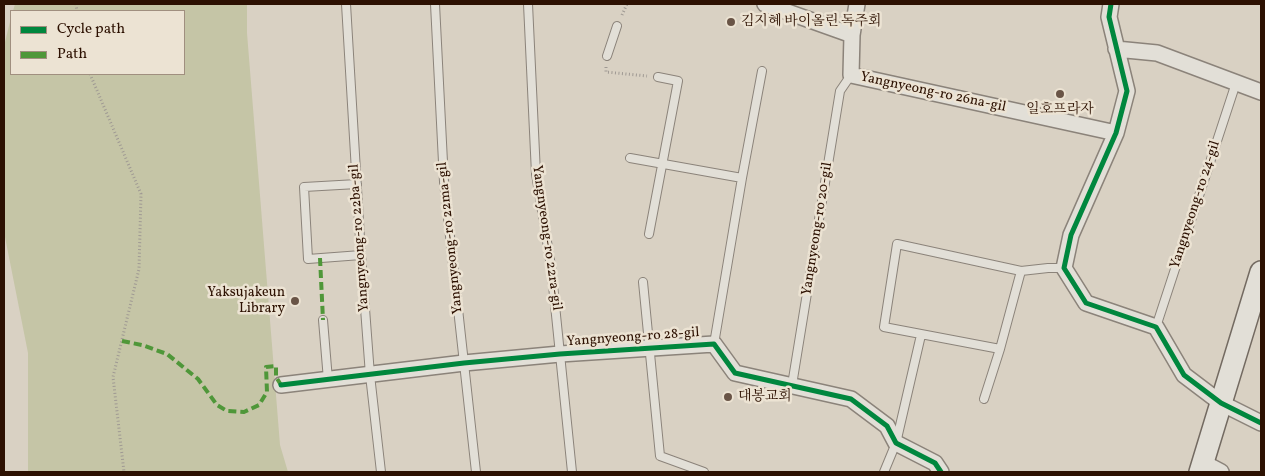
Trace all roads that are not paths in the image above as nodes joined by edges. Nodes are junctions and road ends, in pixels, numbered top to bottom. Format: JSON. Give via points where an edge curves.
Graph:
{"nodes":[{"id":1,"x":346,"y":4,"type":"edge"},
{"id":2,"x":435,"y":4,"type":"edge"},
{"id":3,"x":528,"y":4,"type":"edge"},
{"id":4,"x":765,"y":4,"type":"edge"},
{"id":5,"x":856,"y":4,"type":"edge"},
{"id":6,"x":1111,"y":4,"type":"edge"},
{"id":7,"x":617,"y":26,"type":"dead end"},
{"id":8,"x":852,"y":35,"type":"junction"},
{"id":9,"x":1116,"y":49,"type":"junction"},
{"id":10,"x":607,"y":56,"type":"road end"},
{"id":11,"x":762,"y":71,"type":"dead end"},
{"id":12,"x":851,"y":76,"type":"junction"},
{"id":13,"x":658,"y":77,"type":"road end"},
{"id":14,"x":1236,"y":82,"type":"junction"},
{"id":15,"x":1261,"y":92,"type":"edge"},
{"id":16,"x":1116,"y":133,"type":"junction"},
{"id":17,"x":630,"y":158,"type":"dead end"},
{"id":18,"x":662,"y":164,"type":"junction"},
{"id":19,"x":742,"y":178,"type":"junction"},
{"id":20,"x":357,"y":184,"type":"junction"},
{"id":21,"x":649,"y":234,"type":"dead end"},
{"id":22,"x":361,"y":255,"type":"junction"},
{"id":23,"x":1064,"y":268,"type":"junction"},
{"id":24,"x":1021,"y":271,"type":"junction"},
{"id":25,"x":1261,"y":272,"type":"edge"},
{"id":26,"x":643,"y":282,"type":"dead end"},
{"id":27,"x":324,"y":320,"type":"dead end"},
{"id":28,"x":1156,"y":327,"type":"junction"},
{"id":29,"x":921,"y":335,"type":"junction"},
{"id":30,"x":714,"y":344,"type":"junction"},
{"id":31,"x":649,"y":348,"type":"junction"},
{"id":32,"x":1000,"y":349,"type":"junction"},
{"id":33,"x":560,"y":354,"type":"junction"},
{"id":34,"x":464,"y":363,"type":"junction"},
{"id":35,"x":370,"y":375,"type":"junction"},
{"id":36,"x":328,"y":380,"type":"junction"},
{"id":37,"x":281,"y":385,"type":"dead end"},
{"id":38,"x":792,"y":385,"type":"junction"},
{"id":39,"x":984,"y":399,"type":"dead end"},
{"id":40,"x":1221,"y":403,"type":"junction"},
{"id":41,"x":1261,"y":423,"type":"edge"},
{"id":42,"x":896,"y":443,"type":"junction"},
{"id":43,"x":1208,"y":469,"type":"edge"},
{"id":44,"x":382,"y":472,"type":"edge"},
{"id":45,"x":476,"y":472,"type":"edge"},
{"id":46,"x":572,"y":472,"type":"edge"},
{"id":47,"x":704,"y":472,"type":"edge"},
{"id":48,"x":884,"y":472,"type":"edge"},
{"id":49,"x":941,"y":472,"type":"edge"}],
"edges":[{"from":1,"to":20,"type":"lane","name":"Yangnyeong-ro 22ba-gil"},
{"from":2,"to":34,"type":"lane","name":"Yangnyeong-ro 22ma-gil","via":[[444,182]]},
{"from":3,"to":33,"type":"lane","name":"Yangnyeong-ro 22ra-gil","via":[[536,174],[551,266]]},
{"from":4,"to":8,"type":"street"},
{"from":5,"to":8,"type":"street"},
{"from":6,"to":9,"type":"street","via":[[1109,17]]},
{"from":7,"to":10,"type":"lane"},
{"from":8,"to":12,"type":"street","name":"Yangnyeong-ro 26na-gil"},
{"from":9,"to":14,"type":"street","via":[[1157,52]]},
{"from":9,"to":16,"type":"street","via":[[1127,91]]},
{"from":11,"to":19,"type":"lane","name":"Yangnyeong-ro 28-gil"},
{"from":12,"to":16,"type":"street","name":"Yangnyeong-ro 26na-gil"},
{"from":12,"to":38,"type":"lane","name":"Yangnyeong-ro 20-gil","via":[[840,91]]},
{"from":13,"to":18,"type":"lane","via":[[678,81]]},
{"from":14,"to":15,"type":"street"},
{"from":14,"to":28,"type":"lane","name":"Yangnyeong-ro 24-gil"},
{"from":16,"to":23,"type":"street","via":[[1072,235]]},
{"from":17,"to":18,"type":"lane"},
{"from":18,"to":19,"type":"lane"},
{"from":18,"to":21,"type":"lane"},
{"from":19,"to":30,"type":"lane","name":"Yangnyeong-ro 28-gil"},
{"from":20,"to":22,"type":"lane","name":"Yangnyeong-ro 22ba-gil"},
{"from":20,"to":22,"type":"lane","via":[[304,187],[308,259]]},
{"from":22,"to":35,"type":"lane","name":"Yangnyeong-ro 22ba-gil"},
{"from":23,"to":24,"type":"lane"},
{"from":23,"to":28,"type":"street","via":[[1086,303]]},
{"from":24,"to":29,"type":"lane","via":[[897,244],[884,327]]},
{"from":24,"to":32,"type":"lane"},
{"from":25,"to":40,"type":"main road"},
{"from":26,"to":31,"type":"lane"},
{"from":27,"to":36,"type":"lane"},
{"from":28,"to":40,"type":"street","via":[[1184,375]]},
{"from":29,"to":32,"type":"lane"},
{"from":29,"to":42,"type":"lane"},
{"from":30,"to":31,"type":"street","name":"Yangnyeong-ro 28-gil"},
{"from":30,"to":38,"type":"street","name":"Yangnyeong-ro 28-gil","via":[[735,373]]},
{"from":31,"to":33,"type":"street","name":"Yangnyeong-ro 28-gil"},
{"from":31,"to":47,"type":"lane","via":[[660,456]]},
{"from":32,"to":39,"type":"lane"},
{"from":33,"to":34,"type":"street","name":"Yangnyeong-ro 28-gil"},
{"from":33,"to":46,"type":"lane","name":"Yangnyeong-ro 22ra-gil"},
{"from":34,"to":35,"type":"street","name":"Yangnyeong-ro 28-gil"},
{"from":34,"to":45,"type":"lane","name":"Yangnyeong-ro 22ma-gil"},
{"from":35,"to":36,"type":"street","name":"Yangnyeong-ro 28-gil"},
{"from":35,"to":44,"type":"lane","name":"Yangnyeong-ro 22ba-gil"},
{"from":36,"to":37,"type":"street","name":"Yangnyeong-ro 28-gil"},
{"from":38,"to":42,"type":"street","name":"Yangnyeong-ro 28-gil","via":[[851,399],[887,426]]},
{"from":40,"to":41,"type":"street"},
{"from":40,"to":43,"type":"main road"},
{"from":42,"to":48,"type":"lane"},
{"from":42,"to":49,"type":"street","name":"Yangnyeong-ro 28-gil","via":[[935,463]]}]}
